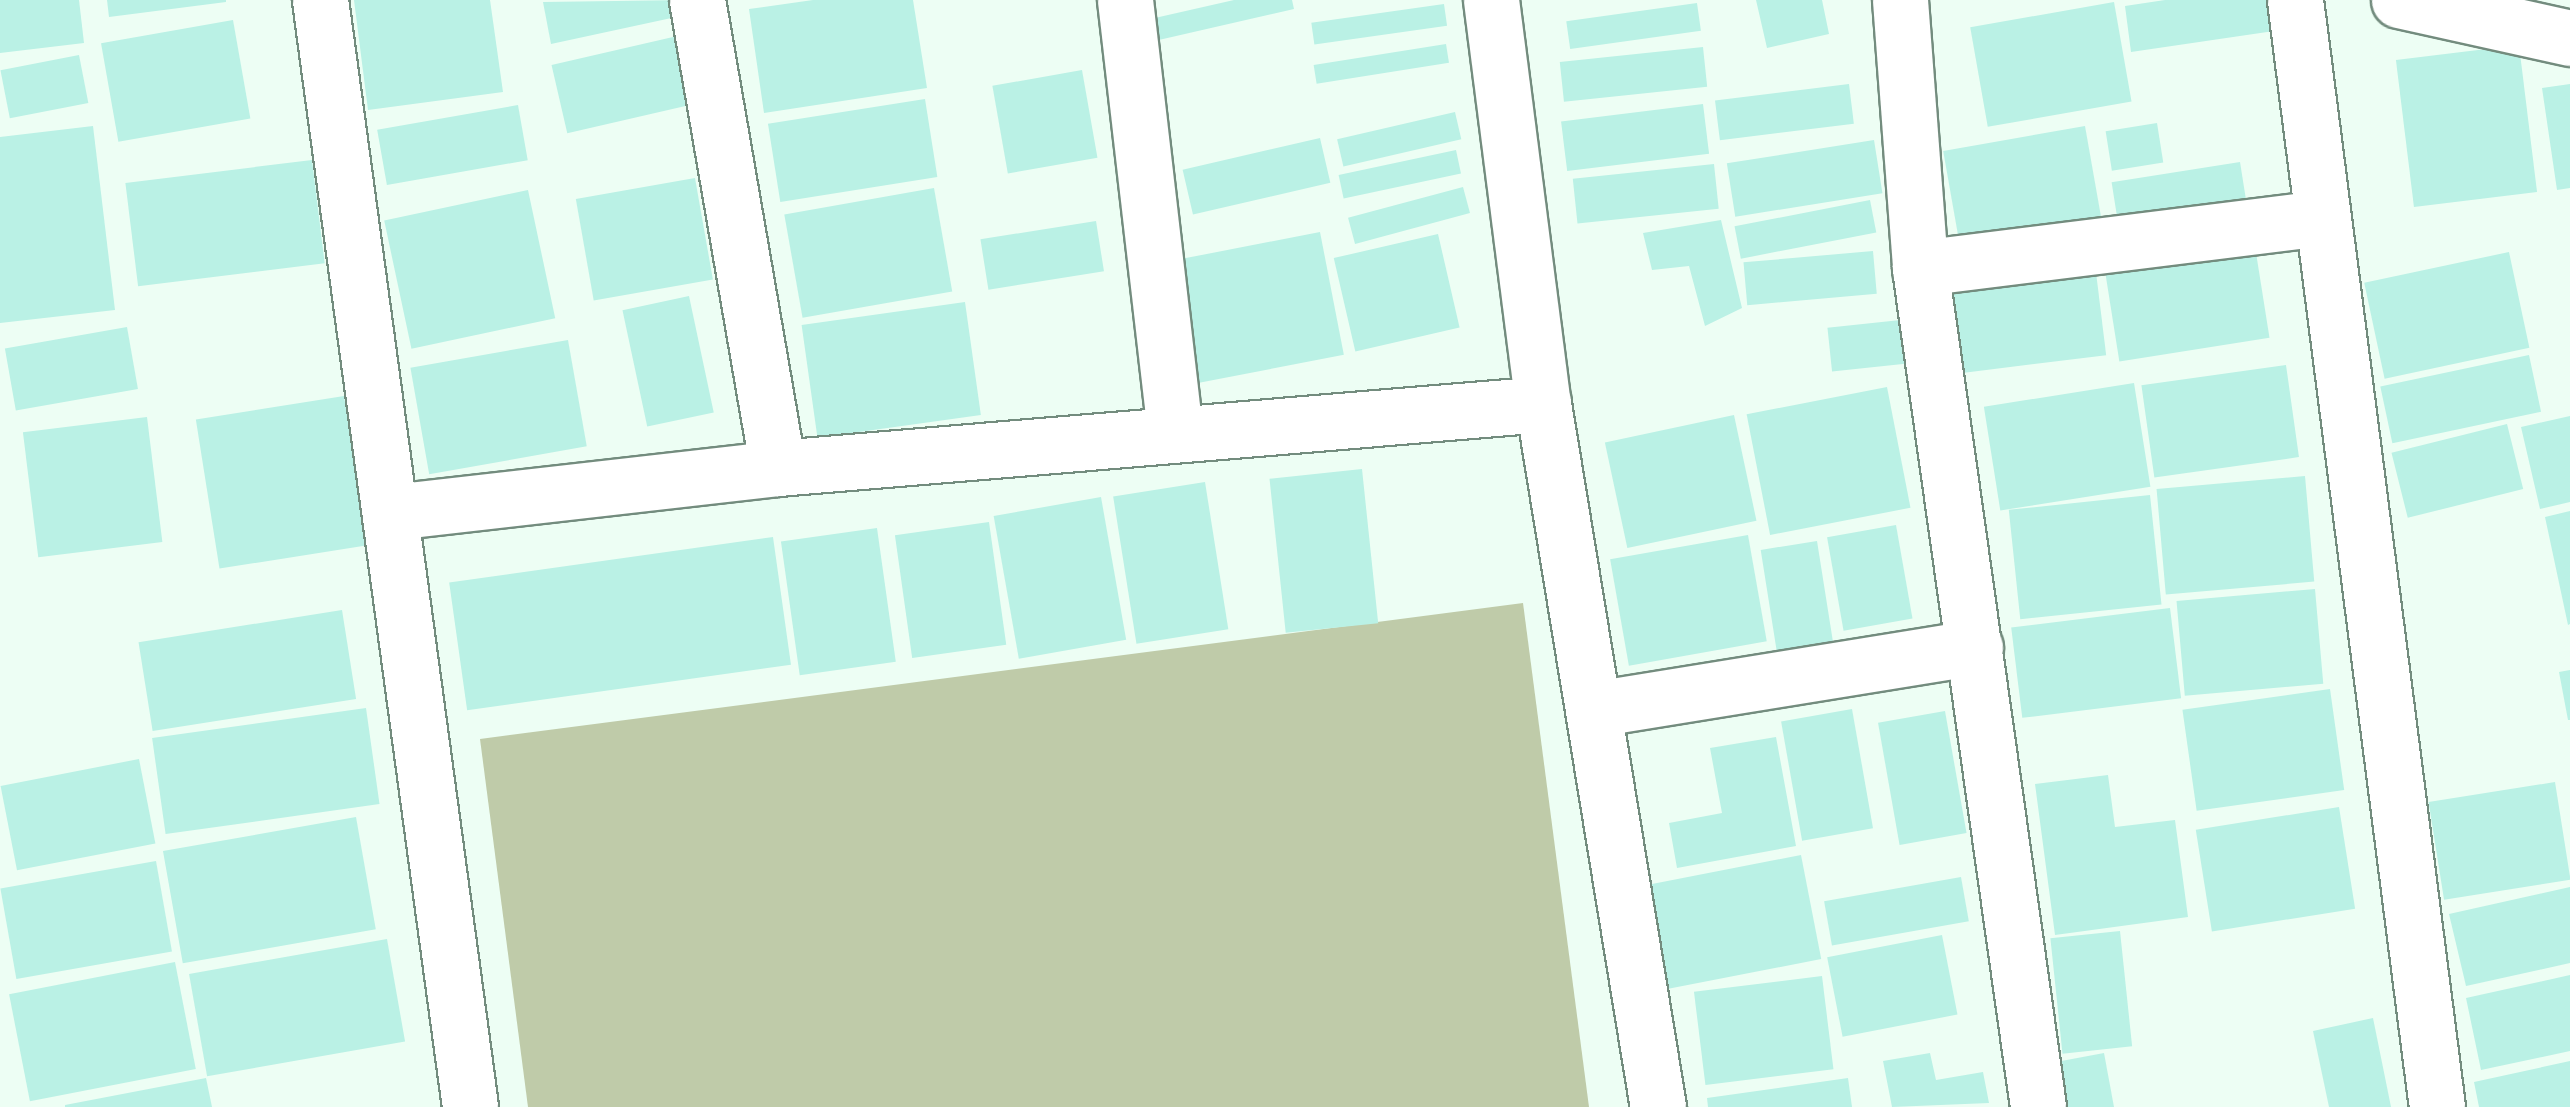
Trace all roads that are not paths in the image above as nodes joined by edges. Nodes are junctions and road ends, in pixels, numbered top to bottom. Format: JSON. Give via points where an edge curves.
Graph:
{"nodes":[{"id":1,"x":320,"y":0,"type":"edge"},
{"id":2,"x":698,"y":0,"type":"edge"},
{"id":3,"x":1125,"y":0,"type":"edge"},
{"id":4,"x":1492,"y":0,"type":"edge"},
{"id":5,"x":1900,"y":0,"type":"edge"},
{"id":6,"x":2294,"y":0,"type":"edge"},
{"id":7,"x":2399,"y":0,"type":"edge"},
{"id":8,"x":2570,"y":38,"type":"edge"},
{"id":9,"x":2320,"y":218,"type":"junction"},
{"id":10,"x":1920,"y":268,"type":"junction"},
{"id":11,"x":1543,"y":404,"type":"junction"},
{"id":12,"x":1175,"y":434,"type":"junction"},
{"id":13,"x":778,"y":468,"type":"junction"},
{"id":14,"x":392,"y":512,"type":"junction"},
{"id":15,"x":1975,"y":647,"type":"junction"},
{"id":16,"x":1594,"y":708,"type":"junction"},
{"id":17,"x":470,"y":1107,"type":"edge"},
{"id":18,"x":1658,"y":1107,"type":"edge"},
{"id":19,"x":2038,"y":1107,"type":"edge"},
{"id":20,"x":2436,"y":1107,"type":"edge"}],
"edges":[{"from":1,"to":14,"type":"street"},
{"from":2,"to":13,"type":"street"},
{"from":3,"to":12,"type":"street"},
{"from":4,"to":11,"type":"street"},
{"from":5,"to":10,"type":"street"},
{"from":6,"to":9,"type":"street"},
{"from":7,"to":8,"type":"street"},
{"from":9,"to":10,"type":"street"},
{"from":9,"to":20,"type":"street"},
{"from":10,"to":15,"type":"street"},
{"from":11,"to":12,"type":"street"},
{"from":11,"to":16,"type":"street"},
{"from":12,"to":13,"type":"street"},
{"from":13,"to":14,"type":"street"},
{"from":14,"to":17,"type":"street"},
{"from":15,"to":16,"type":"street"},
{"from":15,"to":19,"type":"street"},
{"from":16,"to":18,"type":"street"}]}
